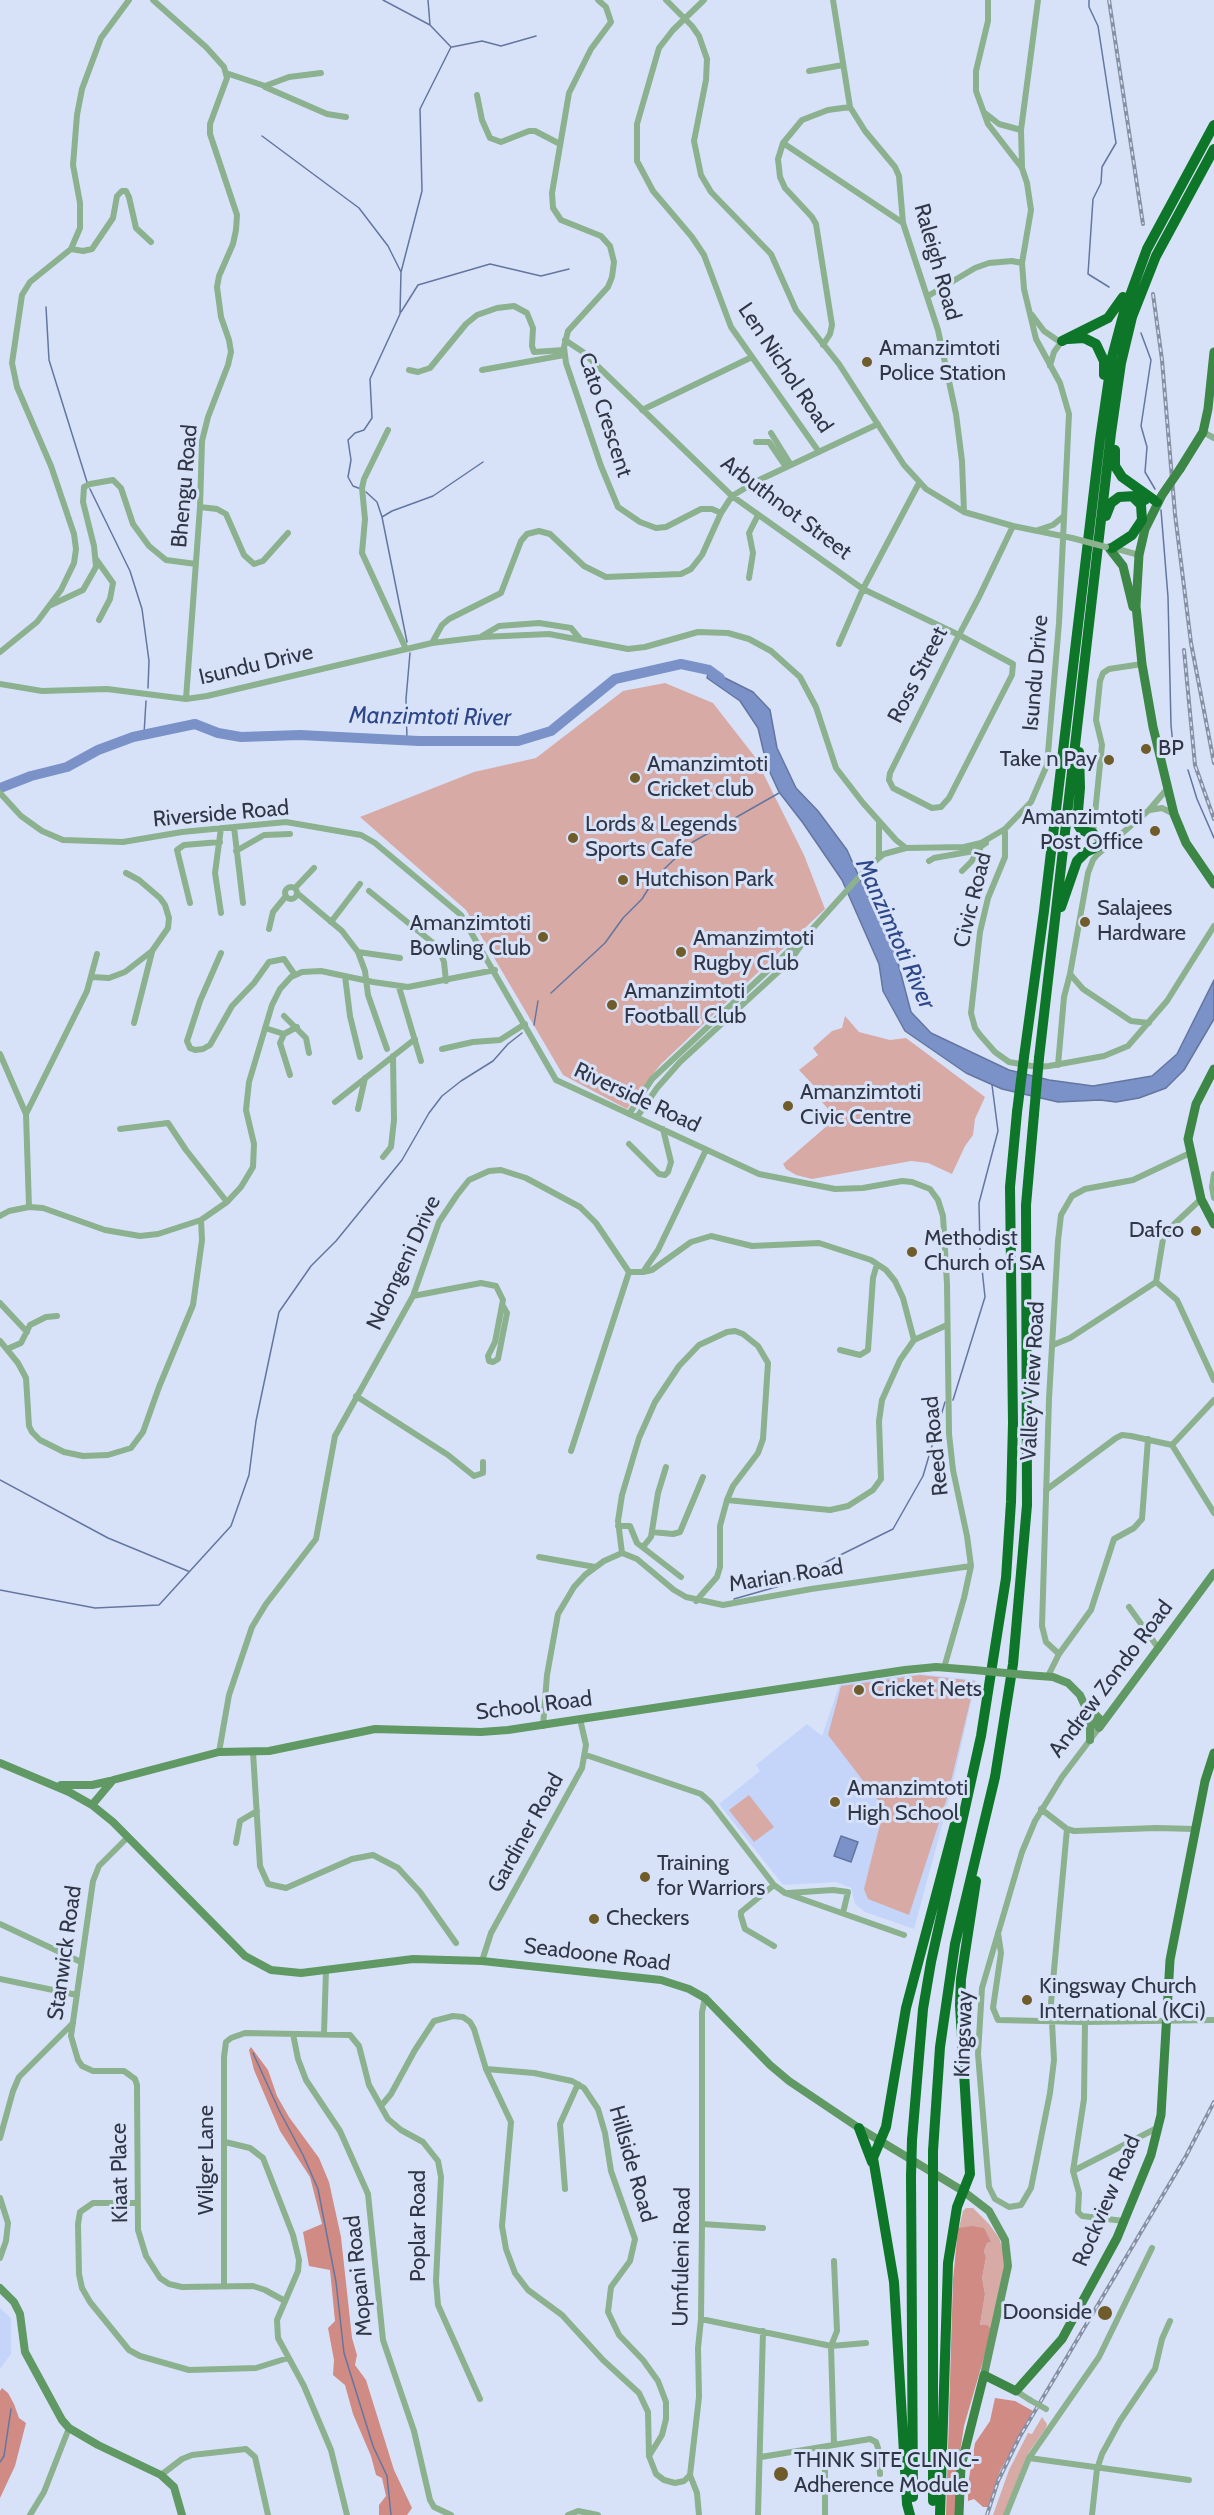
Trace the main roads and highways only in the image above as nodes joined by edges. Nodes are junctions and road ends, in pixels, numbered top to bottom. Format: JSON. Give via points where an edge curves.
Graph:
{"nodes":[{"id":1,"x":1214,"y":125,"type":"edge"},
{"id":2,"x":1214,"y":149,"type":"edge"},
{"id":3,"x":1147,"y":249,"type":"junction"},
{"id":4,"x":1214,"y":352,"type":"edge"},
{"id":5,"x":1121,"y":363,"type":"junction"},
{"id":6,"x":1210,"y":395,"type":"junction"},
{"id":7,"x":1102,"y":417,"type":"junction"},
{"id":8,"x":1214,"y":417,"type":"edge"},
{"id":9,"x":1130,"y":495,"type":"junction"},
{"id":10,"x":1157,"y":504,"type":"junction"},
{"id":11,"x":1142,"y":520,"type":"junction"},
{"id":12,"x":1101,"y":533,"type":"junction"},
{"id":13,"x":1109,"y":547,"type":"joint"},
{"id":14,"x":1137,"y":624,"type":"junction"},
{"id":15,"x":1076,"y":737,"type":"junction"},
{"id":16,"x":1090,"y":833,"type":"road end"},
{"id":17,"x":1099,"y":849,"type":"road end"},
{"id":18,"x":1214,"y":884,"type":"edge"},
{"id":19,"x":1055,"y":919,"type":"junction"},
{"id":20,"x":1214,"y":1069,"type":"edge"},
{"id":21,"x":1214,"y":1224,"type":"edge"},
{"id":22,"x":1214,"y":1754,"type":"edge"},
{"id":23,"x":974,"y":1767,"type":"junction"},
{"id":24,"x":975,"y":1863,"type":"junction"},
{"id":25,"x":859,"y":2128,"type":"road end"},
{"id":26,"x":873,"y":2165,"type":"junction"},
{"id":27,"x":911,"y":2515,"type":"edge"},
{"id":28,"x":933,"y":2515,"type":"edge"},
{"id":29,"x":940,"y":2515,"type":"edge"},
{"id":30,"x":959,"y":2515,"type":"edge"}],
"edges":[{"from":1,"to":3,"type":"highway"},
{"from":2,"to":5,"type":"highway","via":[[1156,256],[1132,317]]},
{"from":3,"to":7,"type":"highway","via":[[1124,312]]},
{"from":3,"to":7,"type":"highway","via":[[1113,313],[1061,341],[1091,340],[1102,354]]},
{"from":4,"to":6,"type":"main road"},
{"from":5,"to":10,"type":"highway","via":[[1116,466],[1127,482]]},
{"from":5,"to":12,"type":"highway"},
{"from":6,"to":8,"type":"main road"},
{"from":6,"to":10,"type":"main road","bridge":true,"via":[[1203,432]]},
{"from":7,"to":23,"type":"highway","bridge":true,"via":[[1017,1112],[1010,1187],[1011,1502],[1006,1578]]},
{"from":9,"to":10,"type":"highway"},
{"from":9,"to":11,"type":"highway","via":[[1141,505]]},
{"from":9,"to":12,"type":"highway","via":[[1112,503]]},
{"from":10,"to":11,"type":"highway"},
{"from":10,"to":14,"type":"main road","via":[[1139,555]]},
{"from":11,"to":13,"type":"highway","via":[[1132,535]]},
{"from":12,"to":15,"type":"highway"},
{"from":13,"to":14,"type":"main road","via":[[1125,571]]},
{"from":14,"to":18,"type":"main road","via":[[1174,814],[1186,843]]},
{"from":15,"to":16,"type":"highway","via":[[1080,772],[1077,824]]},
{"from":15,"to":19,"type":"highway"},
{"from":17,"to":19,"type":"highway","via":[[1082,854],[1077,861]]},
{"from":19,"to":24,"type":"highway","bridge":true,"via":[[1026,1194],[1027,1505],[1013,1664],[1002,1739]]},
{"from":20,"to":21,"type":"main road","via":[[1193,1111],[1189,1133],[1201,1199]]},
{"from":22,"to":30,"type":"main road","name":"Rockview Road","via":[[1204,1781],[1170,1960],[1159,2126],[1151,2155],[1124,2221],[1070,2327],[1016,2391],[984,2375],[961,2466]]},
{"from":23,"to":26,"type":"highway","via":[[967,1780],[909,1998],[882,2141]]},
{"from":23,"to":27,"type":"highway","bridge":true,"via":[[926,1990],[918,2054],[911,2176]]},
{"from":24,"to":28,"type":"highway","bridge":true,"via":[[955,1944],[936,2096]]},
{"from":24,"to":29,"type":"highway","via":[[976,1882],[960,1994],[970,2174],[954,2218],[948,2263]]},
{"from":25,"to":26,"type":"highway"},
{"from":26,"to":27,"type":"highway","via":[[894,2282],[907,2504]]}]}
